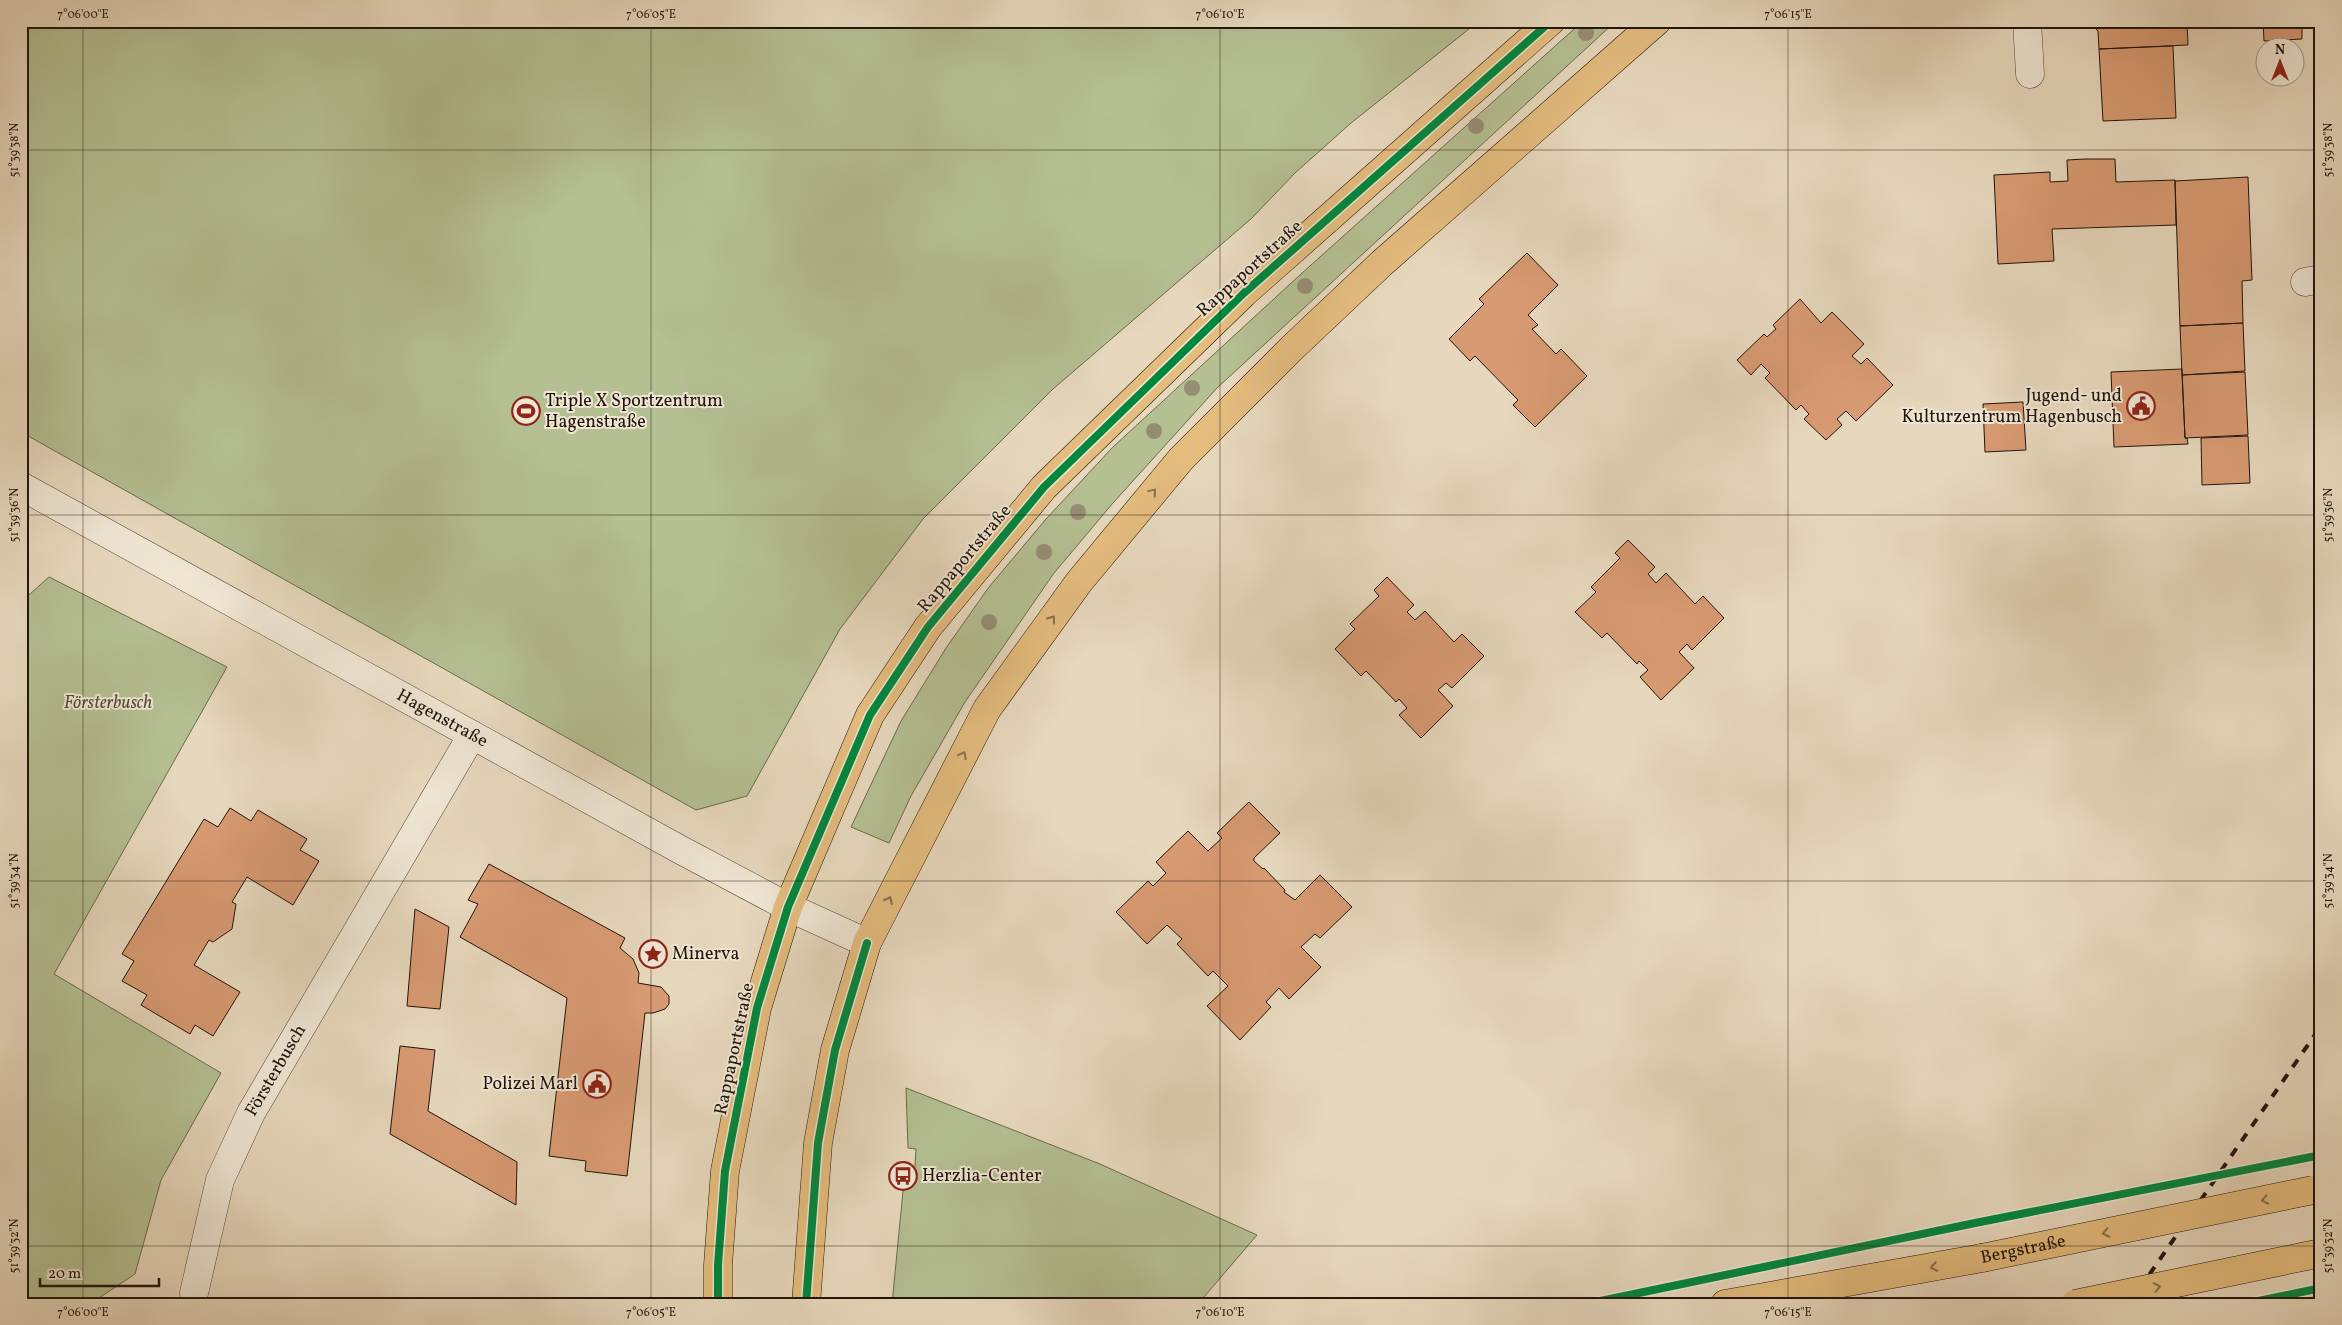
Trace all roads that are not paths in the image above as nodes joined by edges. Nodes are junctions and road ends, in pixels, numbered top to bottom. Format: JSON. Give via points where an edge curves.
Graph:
{"nodes":[{"id":1,"x":1551,"y":21,"type":"edge"},
{"id":2,"x":1657,"y":21,"type":"edge"},
{"id":3,"x":2027,"y":21,"type":"edge"},
{"id":4,"x":2030,"y":74,"type":"dead end"},
{"id":5,"x":21,"y":486,"type":"edge"},
{"id":6,"x":472,"y":735,"type":"junction"},
{"id":7,"x":788,"y":907,"type":"junction"},
{"id":8,"x":867,"y":943,"type":"junction"},
{"id":9,"x":2317,"y":1190,"type":"edge"},
{"id":10,"x":2321,"y":1253,"type":"edge"},
{"id":11,"x":194,"y":1293,"type":"dead end"},
{"id":12,"x":718,"y":1304,"type":"edge"},
{"id":13,"x":806,"y":1304,"type":"edge"},
{"id":14,"x":1725,"y":1304,"type":"edge"},
{"id":15,"x":2075,"y":1304,"type":"edge"}],
"edges":[{"from":1,"to":7,"type":"main road","name":"Rappaportstraße","via":[[1244,293],[1044,487],[928,627],[870,715]]},
{"from":8,"to":2,"type":"main road","one_way":true,"via":[[987,709],[1079,582],[1181,459],[1382,263]]},
{"from":3,"to":4,"type":"street"},
{"from":5,"to":6,"type":"street","name":"Hagenstraße"},
{"from":6,"to":7,"type":"street","name":"Hagenstraße"},
{"from":6,"to":11,"type":"street","name":"Försterbusch","via":[[251,1113],[220,1180]]},
{"from":7,"to":8,"type":"street","name":"Hagenstraße"},
{"from":7,"to":12,"type":"main road","name":"Rappaportstraße","via":[[756,1008],[726,1171]]},
{"from":8,"to":13,"type":"main road","via":[[835,1050],[818,1143]]},
{"from":9,"to":14,"type":"main road","name":"Bergstraße","one_way":true,"bridge":true,"via":[[1982,1258]]},
{"from":15,"to":10,"type":"main road","one_way":true,"bridge":true}]}
